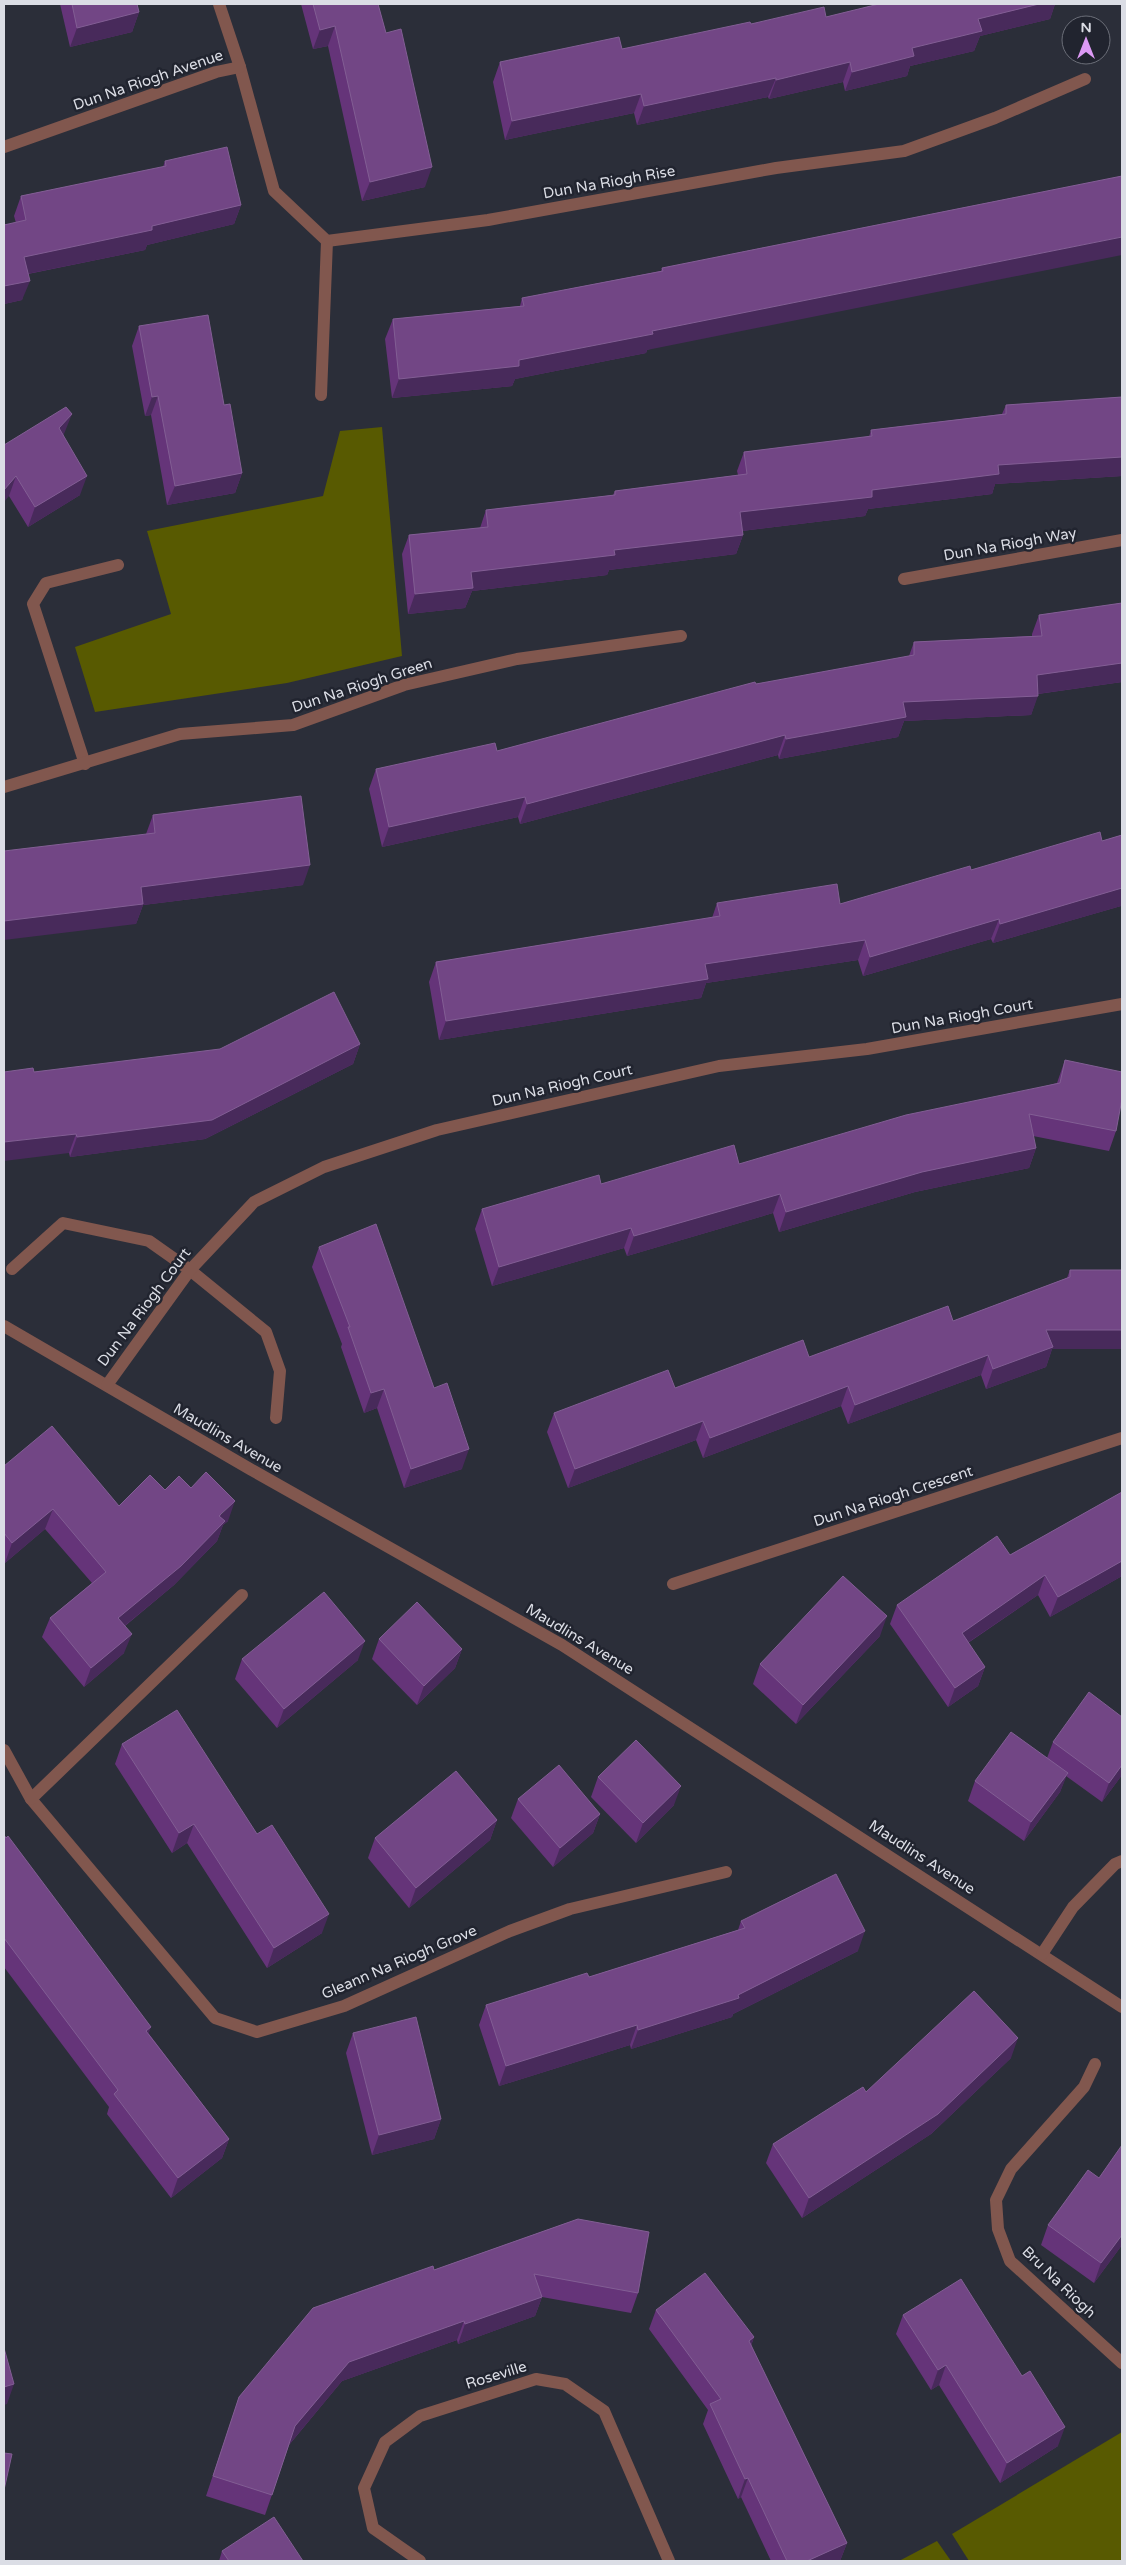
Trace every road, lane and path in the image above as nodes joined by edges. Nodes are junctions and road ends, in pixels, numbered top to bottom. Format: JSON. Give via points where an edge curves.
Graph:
{"nodes":[{"id":1,"x":219,"y":4,"type":"edge"},
{"id":2,"x":240,"y":67,"type":"junction"},
{"id":3,"x":1085,"y":79,"type":"dead end"},
{"id":4,"x":4,"y":147,"type":"edge"},
{"id":5,"x":327,"y":241,"type":"junction"},
{"id":6,"x":321,"y":395,"type":"dead end"},
{"id":7,"x":1122,"y":540,"type":"edge"},
{"id":8,"x":118,"y":565,"type":"dead end"},
{"id":9,"x":904,"y":579,"type":"dead end"},
{"id":10,"x":681,"y":636,"type":"dead end"},
{"id":11,"x":85,"y":764,"type":"junction"},
{"id":12,"x":4,"y":787,"type":"edge"},
{"id":13,"x":1122,"y":1004,"type":"edge"},
{"id":14,"x":12,"y":1269,"type":"dead end"},
{"id":15,"x":190,"y":1270,"type":"junction"},
{"id":16,"x":4,"y":1326,"type":"edge"},
{"id":17,"x":107,"y":1385,"type":"junction"},
{"id":18,"x":276,"y":1418,"type":"dead end"},
{"id":19,"x":1122,"y":1438,"type":"edge"},
{"id":20,"x":673,"y":1584,"type":"dead end"},
{"id":21,"x":242,"y":1595,"type":"dead end"},
{"id":22,"x":4,"y":1750,"type":"edge"},
{"id":23,"x":31,"y":1799,"type":"junction"},
{"id":24,"x":1122,"y":1861,"type":"edge"},
{"id":25,"x":726,"y":1872,"type":"dead end"},
{"id":26,"x":1042,"y":1954,"type":"junction"},
{"id":27,"x":1122,"y":2007,"type":"edge"},
{"id":28,"x":1095,"y":2064,"type":"dead end"},
{"id":29,"x":1122,"y":2363,"type":"edge"},
{"id":30,"x":420,"y":2561,"type":"edge"},
{"id":31,"x":669,"y":2561,"type":"edge"}],
"edges":[{"from":1,"to":2,"type":"street","name":"Dun Na Riogh Avenue"},
{"from":2,"to":4,"type":"street","name":"Dun Na Riogh Avenue","via":[[216,72]]},
{"from":2,"to":5,"type":"street","via":[[274,191]]},
{"from":3,"to":5,"type":"street","name":"Dun Na Riogh Rise","via":[[995,118],[904,151],[776,168],[488,220]]},
{"from":5,"to":6,"type":"street"},
{"from":7,"to":9,"type":"street","name":"Dun Na Riogh Way"},
{"from":8,"to":11,"type":"street","via":[[46,583],[33,604]]},
{"from":10,"to":11,"type":"street","name":"Dun Na Riogh Green","via":[[517,659],[404,686],[293,724],[180,734]]},
{"from":11,"to":12,"type":"street","name":"Dun Na Riogh Green"},
{"from":13,"to":15,"type":"street","name":"Dun Na Riogh Court","via":[[867,1049],[719,1066],[437,1130],[324,1167],[254,1202]]},
{"from":14,"to":15,"type":"street","via":[[63,1223],[149,1241]]},
{"from":15,"to":17,"type":"street","name":"Dun Na Riogh Court"},
{"from":15,"to":18,"type":"street","via":[[266,1332],[280,1371]]},
{"from":16,"to":17,"type":"street","name":"Maudlins Avenue"},
{"from":17,"to":26,"type":"street","name":"Maudlins Avenue","via":[[562,1644]]},
{"from":19,"to":20,"type":"street","name":"Dun Na Riogh Crescent"},
{"from":21,"to":23,"type":"street"},
{"from":22,"to":23,"type":"street","name":"Gleann Na Riogh Grove"},
{"from":23,"to":25,"type":"street","name":"Gleann Na Riogh Grove","via":[[215,2018],[257,2032],[344,2006],[510,1931],[570,1909]]},
{"from":24,"to":26,"type":"street","via":[[1115,1864],[1073,1906]]},
{"from":26,"to":27,"type":"street","name":"Maudlins Avenue"},
{"from":28,"to":29,"type":"street","name":"Bru Na Riogh","via":[[1084,2088],[1011,2169],[996,2200],[998,2229],[1010,2261]]},
{"from":30,"to":31,"type":"street","name":"Roseville","via":[[373,2528],[364,2488],[386,2442],[420,2416],[536,2379],[565,2384],[604,2411]]}]}
